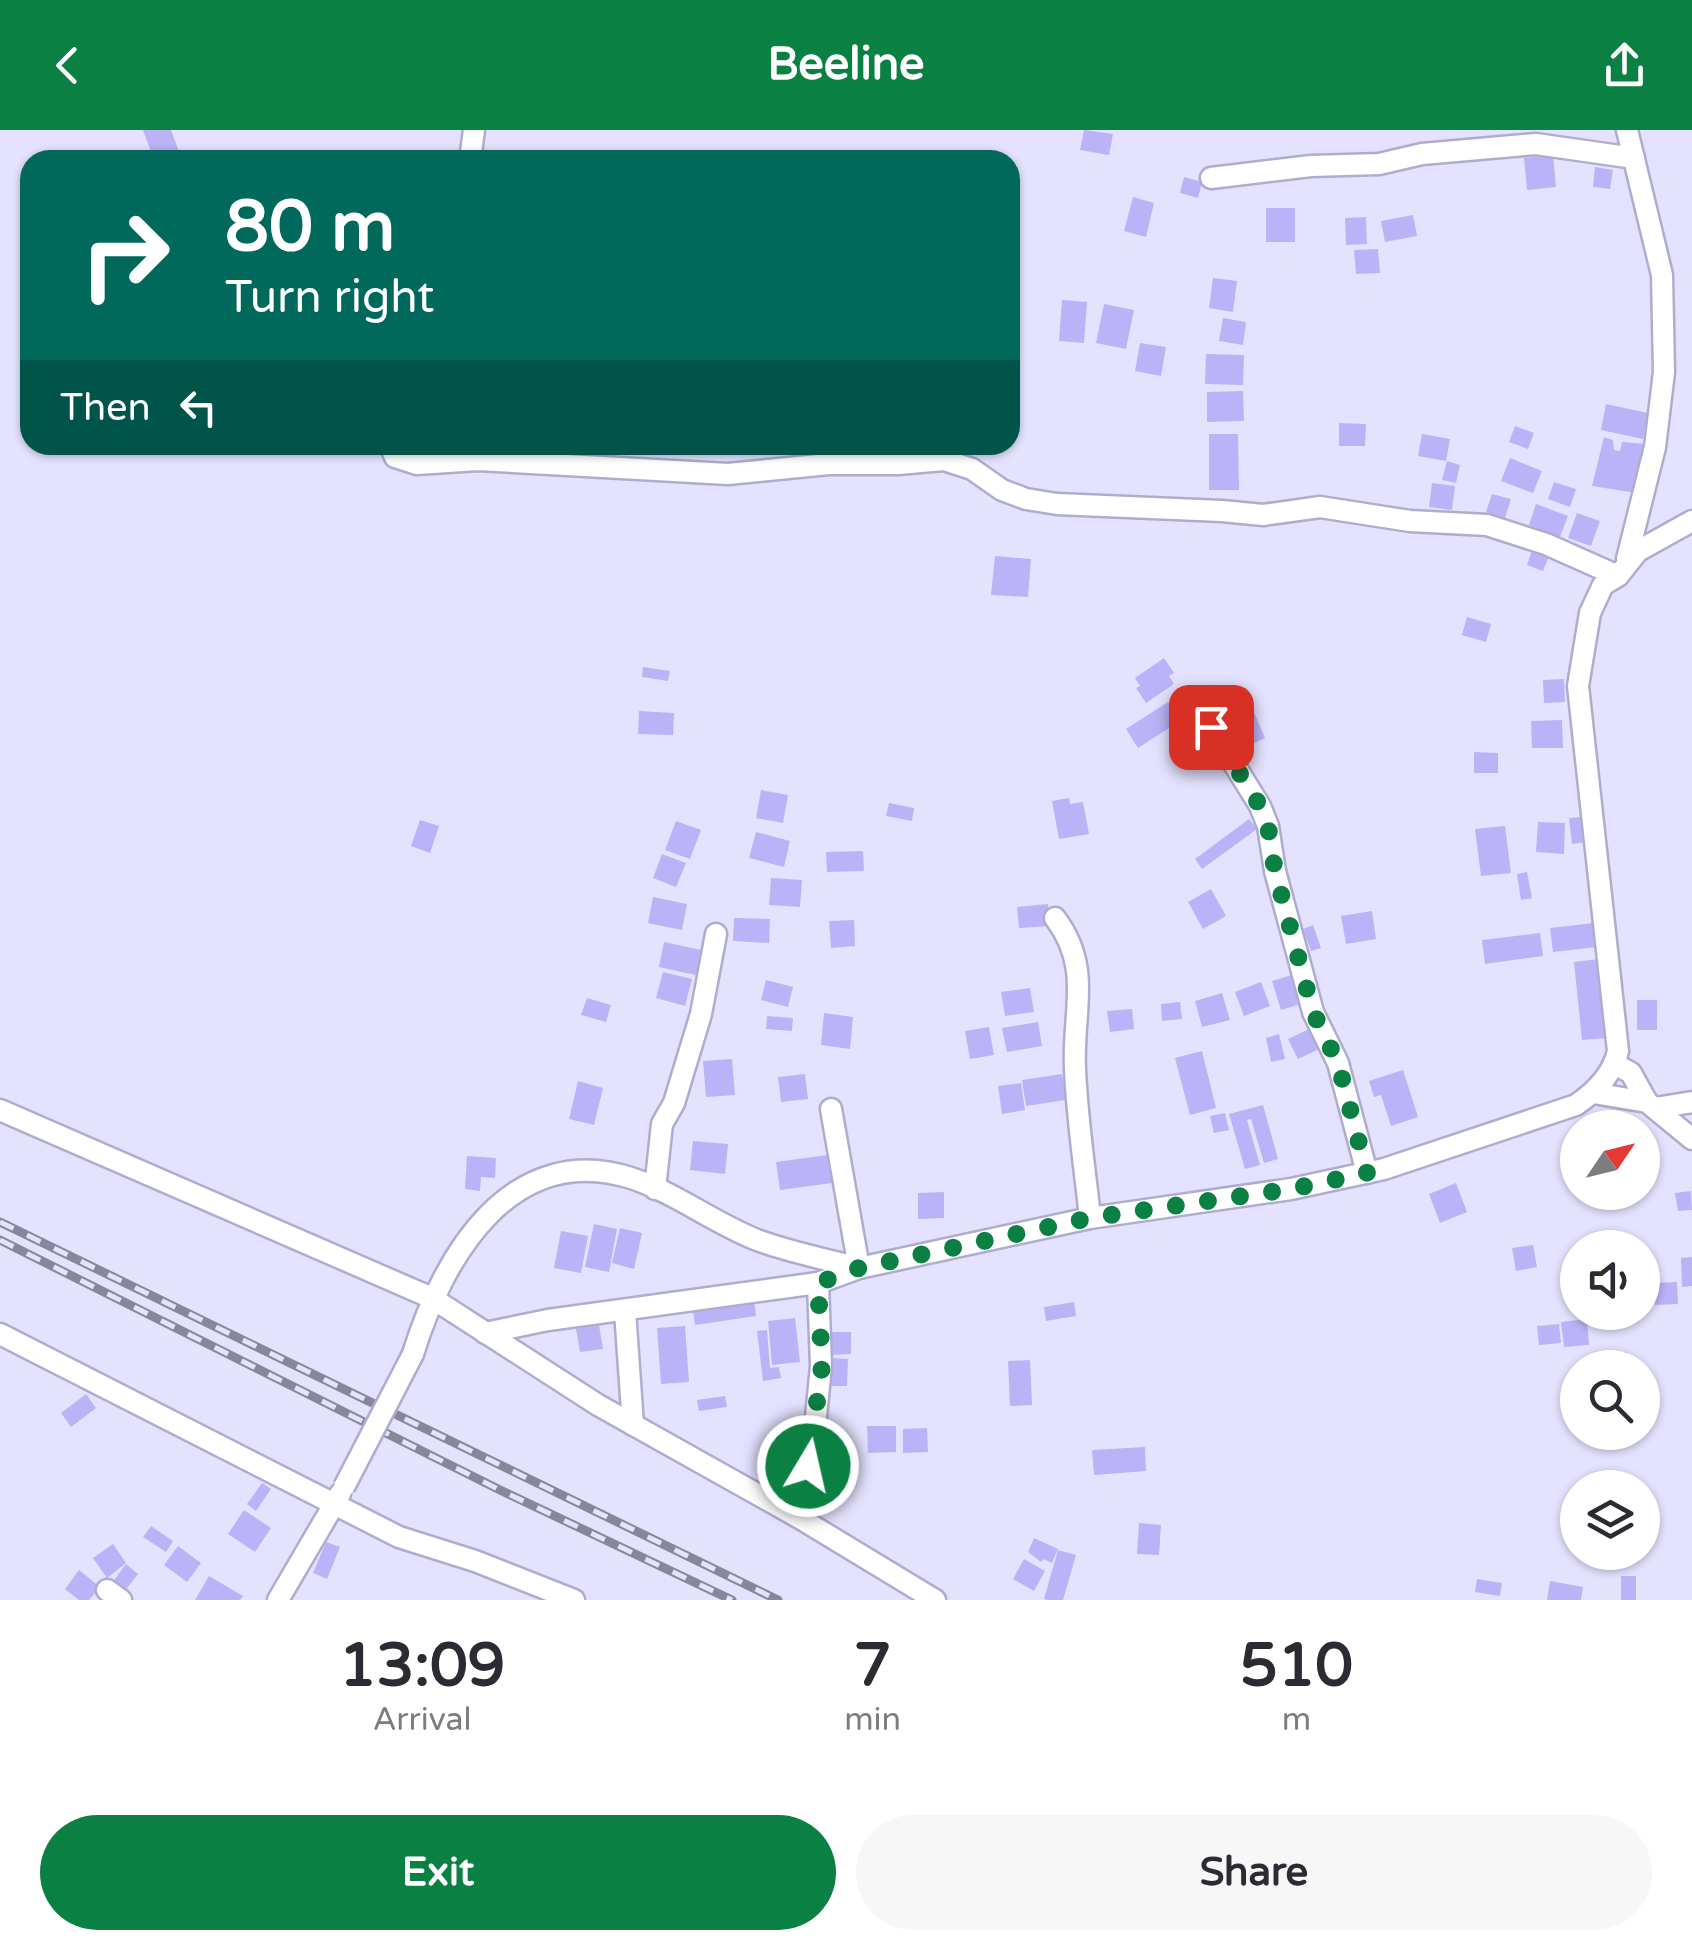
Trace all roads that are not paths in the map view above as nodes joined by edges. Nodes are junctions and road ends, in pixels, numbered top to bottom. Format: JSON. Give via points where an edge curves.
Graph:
{"nodes":[{"id":1,"x":1626,"y":130,"type":"edge"},
{"id":2,"x":1634,"y":158,"type":"junction"},
{"id":3,"x":1211,"y":178,"type":"dead end"},
{"id":4,"x":394,"y":455,"type":"edge"},
{"id":5,"x":1692,"y":521,"type":"edge"},
{"id":6,"x":1622,"y":571,"type":"junction"},
{"id":7,"x":1211,"y":727,"type":"dead end"},
{"id":8,"x":1055,"y":918,"type":"dead end"},
{"id":9,"x":716,"y":934,"type":"dead end"},
{"id":10,"x":1615,"y":1064,"type":"junction"},
{"id":11,"x":1593,"y":1093,"type":"junction"},
{"id":12,"x":1692,"y":1102,"type":"edge"},
{"id":13,"x":1651,"y":1105,"type":"junction"},
{"id":14,"x":831,"y":1109,"type":"dead end"},
{"id":15,"x":0,"y":1110,"type":"edge"},
{"id":16,"x":1692,"y":1139,"type":"edge"},
{"id":17,"x":1367,"y":1173,"type":"junction"},
{"id":18,"x":655,"y":1189,"type":"junction"},
{"id":19,"x":1090,"y":1218,"type":"junction"},
{"id":20,"x":859,"y":1268,"type":"junction"},
{"id":21,"x":818,"y":1283,"type":"junction"},
{"id":22,"x":432,"y":1298,"type":"junction"},
{"id":23,"x":625,"y":1311,"type":"junction"},
{"id":24,"x":486,"y":1332,"type":"junction"},
{"id":25,"x":0,"y":1334,"type":"edge"},
{"id":26,"x":633,"y":1425,"type":"junction"},
{"id":27,"x":340,"y":1495,"type":"junction"},
{"id":28,"x":798,"y":1517,"type":"junction"},
{"id":29,"x":278,"y":1600,"type":"edge"},
{"id":30,"x":574,"y":1600,"type":"edge"},
{"id":31,"x":935,"y":1600,"type":"edge"}],
"edges":[{"from":1,"to":2,"type":"street"},
{"from":2,"to":3,"type":"street","via":[[1536,144]]},
{"from":2,"to":6,"type":"street","via":[[1662,275],[1664,372],[1656,446]]},
{"from":4,"to":6,"type":"street","via":[[417,464],[478,460],[728,474],[944,460],[1014,495],[1057,504],[1244,516],[1320,507],[1487,524]]},
{"from":5,"to":6,"type":"street","via":[[1638,551]]},
{"from":6,"to":10,"type":"street","via":[[1603,586],[1590,614],[1578,686]]},
{"from":7,"to":17,"type":"street","via":[[1268,826],[1313,1012],[1338,1063]]},
{"from":8,"to":19,"type":"street","via":[[1071,939],[1079,976],[1074,1067]]},
{"from":9,"to":18,"type":"street","via":[[701,1014],[662,1124]]},
{"from":10,"to":11,"type":"street"},
{"from":10,"to":13,"type":"street","via":[[1631,1074]]},
{"from":11,"to":13,"type":"street"},
{"from":11,"to":17,"type":"street","via":[[1576,1105]]},
{"from":12,"to":13,"type":"street"},
{"from":13,"to":16,"type":"street"},
{"from":14,"to":20,"type":"street"},
{"from":15,"to":22,"type":"street"},
{"from":17,"to":19,"type":"street"},
{"from":18,"to":20,"type":"street","via":[[756,1239]]},
{"from":18,"to":22,"type":"street","via":[[606,1172],[572,1171],[517,1191],[460,1246]]},
{"from":19,"to":20,"type":"street"},
{"from":20,"to":21,"type":"street"},
{"from":21,"to":23,"type":"street"},
{"from":21,"to":28,"type":"street","via":[[822,1366]]},
{"from":22,"to":24,"type":"street"},
{"from":22,"to":27,"type":"street","bridge":true,"via":[[412,1354]]},
{"from":23,"to":24,"type":"street"},
{"from":23,"to":26,"type":"street"},
{"from":24,"to":26,"type":"street"},
{"from":25,"to":27,"type":"street"},
{"from":26,"to":28,"type":"street"},
{"from":27,"to":29,"type":"street"},
{"from":27,"to":30,"type":"street","via":[[398,1537]]},
{"from":28,"to":31,"type":"street"}]}
